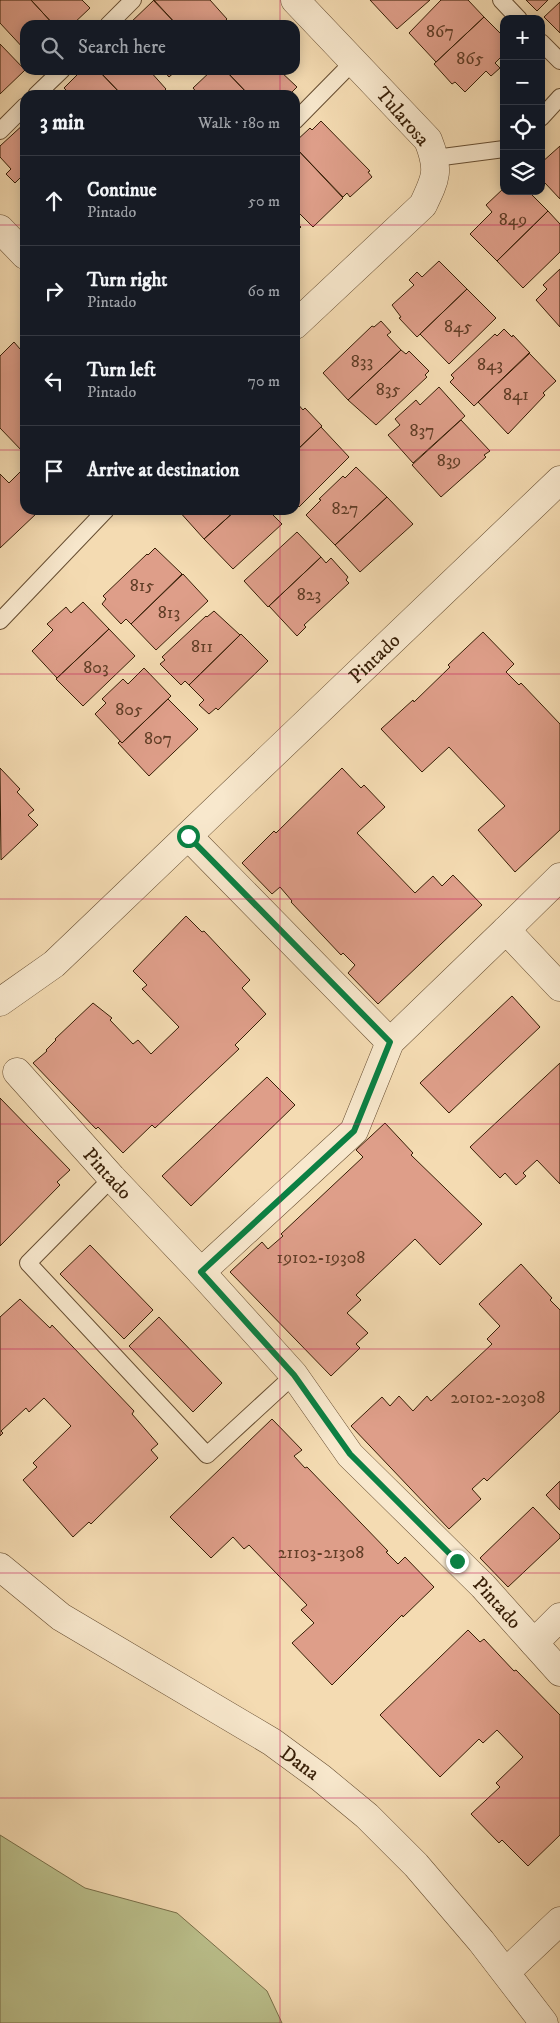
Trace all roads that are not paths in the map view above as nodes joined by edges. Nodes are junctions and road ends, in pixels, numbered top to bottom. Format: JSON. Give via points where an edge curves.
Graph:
{"nodes":[{"id":1,"x":133,"y":0,"type":"edge"},
{"id":2,"x":295,"y":0,"type":"edge"},
{"id":3,"x":501,"y":0,"type":"edge"},
{"id":4,"x":515,"y":15,"type":"edge"},
{"id":5,"x":113,"y":20,"type":"edge"},
{"id":6,"x":545,"y":46,"type":"edge"},
{"id":7,"x":560,"y":61,"type":"edge"},
{"id":8,"x":353,"y":62,"type":"junction"},
{"id":9,"x":57,"y":75,"type":"edge"},
{"id":10,"x":41,"y":90,"type":"edge"},
{"id":11,"x":560,"y":98,"type":"edge"},
{"id":12,"x":20,"y":111,"type":"edge"},
{"id":13,"x":545,"y":114,"type":"edge"},
{"id":14,"x":300,"y":116,"type":"edge"},
{"id":15,"x":0,"y":130,"type":"edge"},
{"id":16,"x":500,"y":149,"type":"edge"},
{"id":17,"x":435,"y":158,"type":"junction"},
{"id":18,"x":0,"y":229,"type":"edge"},
{"id":19,"x":20,"y":250,"type":"edge"},
{"id":20,"x":300,"y":320,"type":"edge"},
{"id":21,"x":560,"y":480,"type":"edge"},
{"id":22,"x":101,"y":515,"type":"edge"},
{"id":23,"x":0,"y":621,"type":"edge"},
{"id":24,"x":188,"y":836,"type":"junction"},
{"id":25,"x":560,"y":877,"type":"edge"},
{"id":26,"x":506,"y":930,"type":"junction"},
{"id":27,"x":560,"y":987,"type":"edge"},
{"id":28,"x":0,"y":1002,"type":"edge"},
{"id":29,"x":390,"y":1042,"type":"junction"},
{"id":30,"x":17,"y":1072,"type":"dead end"},
{"id":31,"x":112,"y":1178,"type":"junction"},
{"id":32,"x":201,"y":1272,"type":"junction"},
{"id":33,"x":294,"y":1375,"type":"junction"},
{"id":34,"x":0,"y":1567,"type":"edge"},
{"id":35,"x":560,"y":1617,"type":"edge"},
{"id":36,"x":534,"y":1643,"type":"junction"},
{"id":37,"x":560,"y":1672,"type":"edge"},
{"id":38,"x":560,"y":1921,"type":"edge"},
{"id":39,"x":506,"y":1972,"type":"junction"},
{"id":40,"x":544,"y":2023,"type":"edge"}],
"edges":[{"from":1,"to":5,"type":"lane"},
{"from":2,"to":8,"type":"street","name":"Tularosa"},
{"from":3,"to":4,"type":"lane"},
{"from":6,"to":7,"type":"lane"},
{"from":8,"to":14,"type":"lane"},
{"from":8,"to":17,"type":"street","name":"Tularosa","via":[[428,140]]},
{"from":9,"to":10,"type":"lane"},
{"from":11,"to":13,"type":"lane"},
{"from":12,"to":15,"type":"lane"},
{"from":16,"to":17,"type":"lane"},
{"from":17,"to":20,"type":"street","name":"Tularosa","via":[[435,181],[423,205]]},
{"from":18,"to":19,"type":"street"},
{"from":21,"to":24,"type":"street","name":"Pintado"},
{"from":22,"to":23,"type":"lane"},
{"from":24,"to":28,"type":"street","name":"Pintado","via":[[54,964]]},
{"from":24,"to":29,"type":"street"},
{"from":25,"to":26,"type":"street"},
{"from":26,"to":27,"type":"street"},
{"from":26,"to":29,"type":"street"},
{"from":29,"to":32,"type":"street","via":[[354,1131]]},
{"from":30,"to":31,"type":"street","name":"Pintado"},
{"from":31,"to":32,"type":"street","name":"Pintado"},
{"from":31,"to":33,"type":"lane","via":[[28,1263],[207,1454]]},
{"from":32,"to":33,"type":"street","name":"Pintado"},
{"from":33,"to":36,"type":"street","name":"Pintado","via":[[350,1454],[482,1586]]},
{"from":34,"to":39,"type":"street","name":"Dana","via":[[61,1617],[272,1742],[321,1778],[368,1816],[416,1865]]},
{"from":35,"to":36,"type":"street","name":"Pintado"},
{"from":36,"to":37,"type":"street","name":"Pintado"},
{"from":38,"to":39,"type":"street"},
{"from":39,"to":40,"type":"street","name":"Dana"}]}
